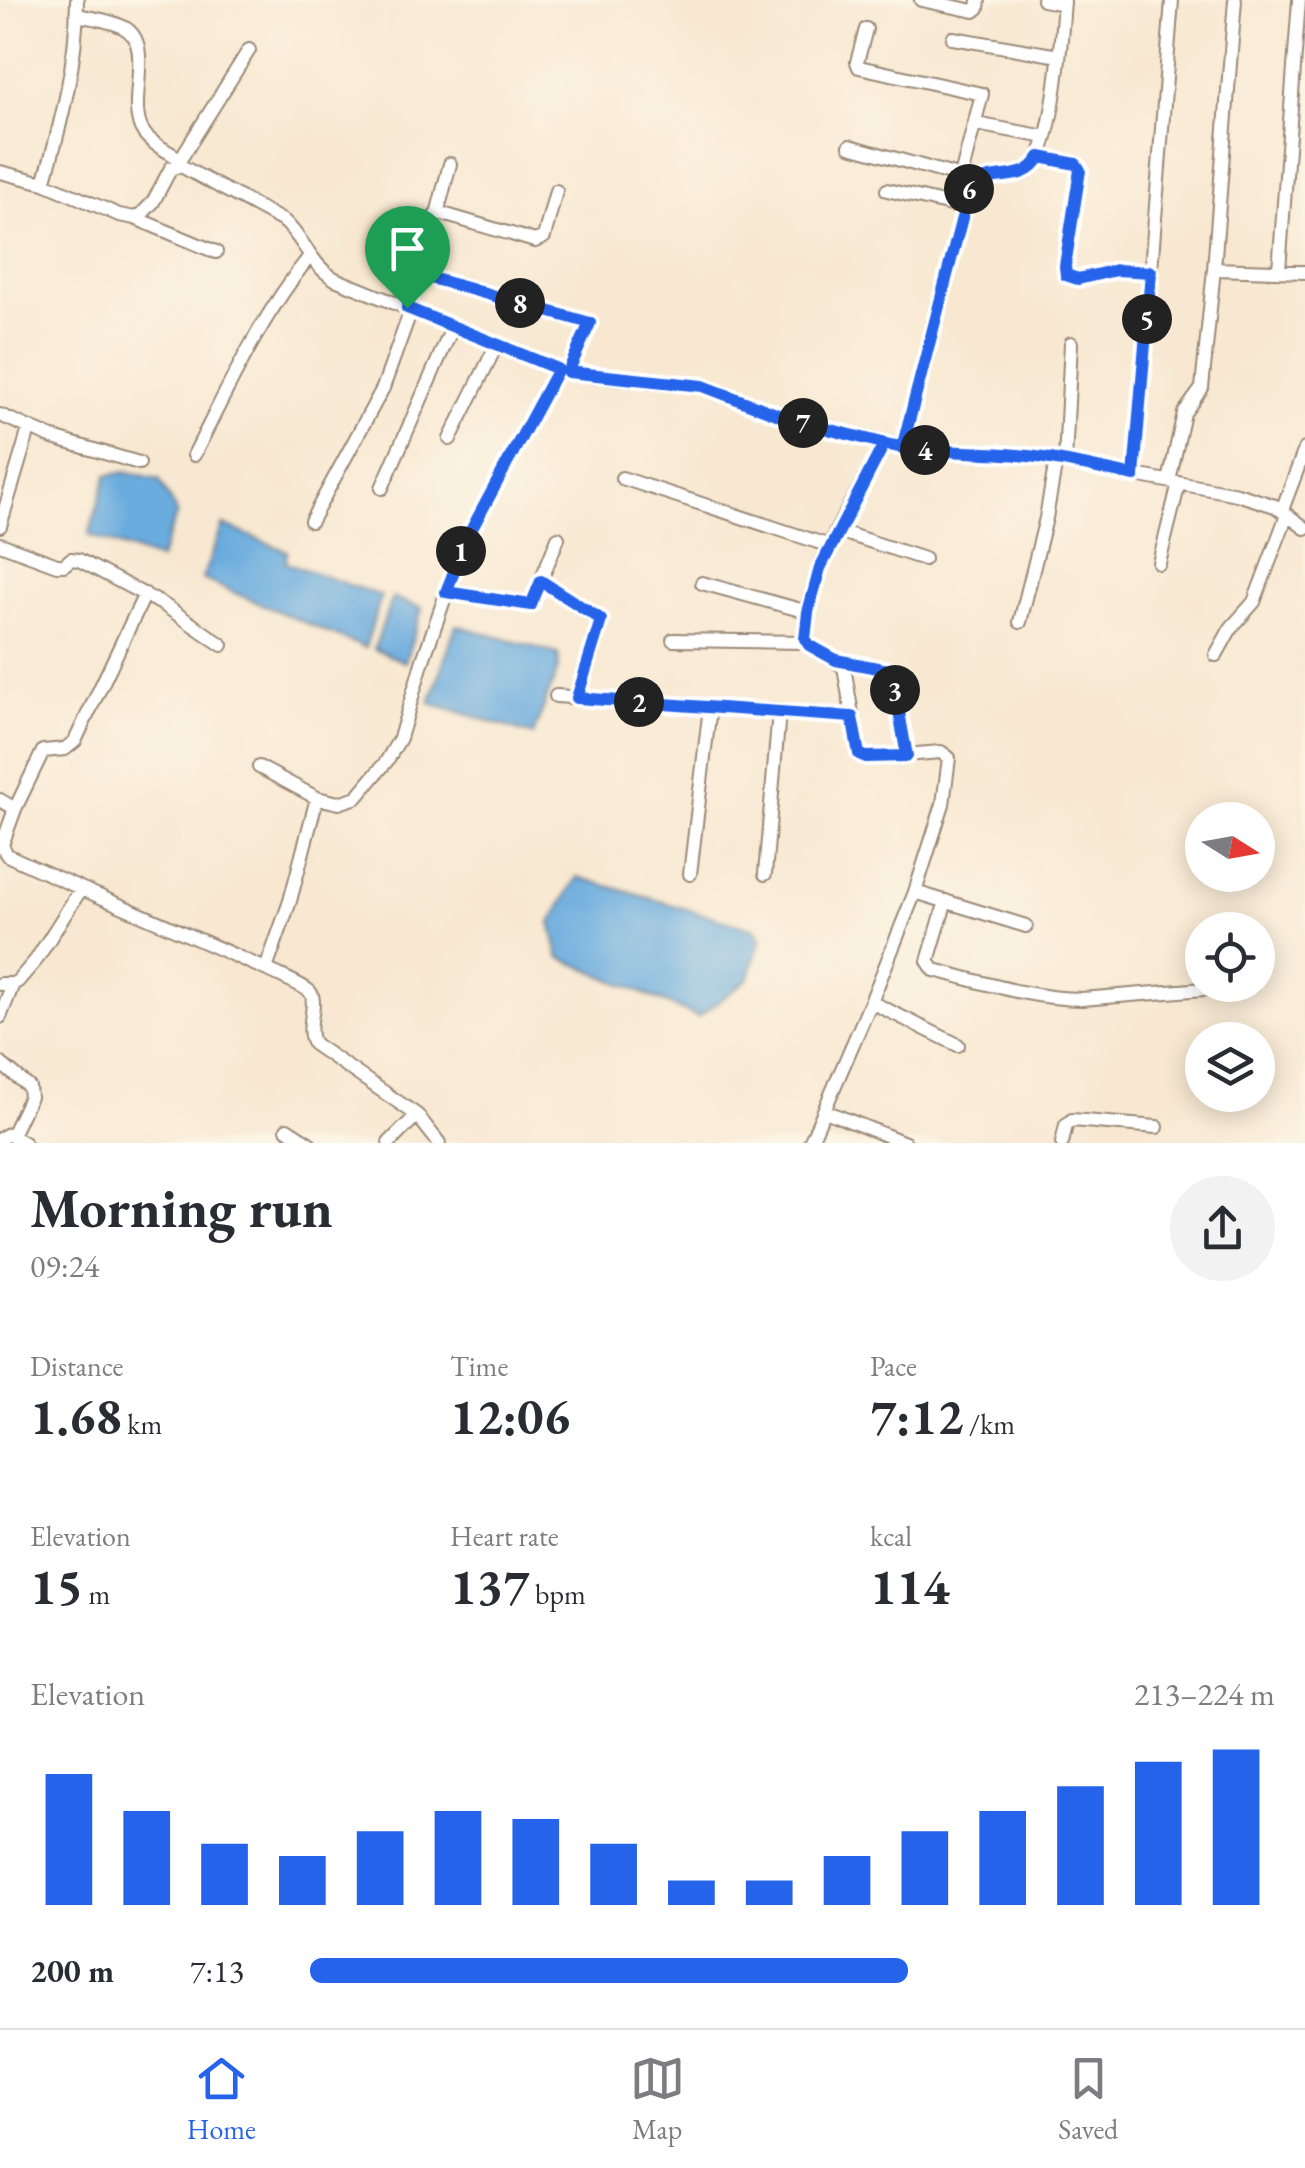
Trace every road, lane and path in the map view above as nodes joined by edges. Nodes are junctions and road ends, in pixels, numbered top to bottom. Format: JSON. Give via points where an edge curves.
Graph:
{"nodes":[{"id":1,"x":921,"y":0,"type":"edge"},
{"id":2,"x":980,"y":0,"type":"edge"},
{"id":3,"x":1043,"y":0,"type":"edge"},
{"id":4,"x":1172,"y":0,"type":"edge"},
{"id":5,"x":1235,"y":0,"type":"edge"},
{"id":6,"x":1299,"y":0,"type":"edge"},
{"id":7,"x":1064,"y":2,"type":"edge"},
{"id":8,"x":78,"y":7,"type":"edge"},
{"id":9,"x":866,"y":29,"type":"dead end"},
{"id":10,"x":953,"y":38,"type":"dead end"},
{"id":11,"x":249,"y":50,"type":"dead end"},
{"id":12,"x":1059,"y":56,"type":"junction"},
{"id":13,"x":976,"y":124,"type":"junction"},
{"id":14,"x":1046,"y":137,"type":"junction"},
{"id":15,"x":850,"y":146,"type":"dead end"},
{"id":16,"x":1040,"y":157,"type":"junction"},
{"id":17,"x":178,"y":162,"type":"junction"},
{"id":18,"x":450,"y":164,"type":"dead end"},
{"id":19,"x":0,"y":172,"type":"edge"},
{"id":20,"x":961,"y":176,"type":"junction"},
{"id":21,"x":974,"y":183,"type":"junction"},
{"id":22,"x":44,"y":184,"type":"junction"},
{"id":23,"x":886,"y":190,"type":"dead end"},
{"id":24,"x":556,"y":191,"type":"dead end"},
{"id":25,"x":964,"y":208,"type":"junction"},
{"id":26,"x":437,"y":214,"type":"junction"},
{"id":27,"x":135,"y":218,"type":"junction"},
{"id":28,"x":216,"y":252,"type":"dead end"},
{"id":29,"x":310,"y":256,"type":"junction"},
{"id":30,"x":1214,"y":269,"type":"junction"},
{"id":31,"x":1279,"y":270,"type":"junction"},
{"id":32,"x":1151,"y":272,"type":"junction"},
{"id":33,"x":1305,"y":272,"type":"edge"},
{"id":34,"x":417,"y":274,"type":"junction"},
{"id":35,"x":409,"y":309,"type":"junction"},
{"id":36,"x":452,"y":326,"type":"junction"},
{"id":37,"x":497,"y":344,"type":"junction"},
{"id":38,"x":1072,"y":344,"type":"dead end"},
{"id":39,"x":563,"y":370,"type":"junction"},
{"id":40,"x":0,"y":415,"type":"edge"},
{"id":41,"x":29,"y":428,"type":"junction"},
{"id":42,"x":450,"y":439,"type":"dead end"},
{"id":43,"x":884,"y":444,"type":"junction"},
{"id":44,"x":902,"y":448,"type":"junction"},
{"id":45,"x":1305,"y":449,"type":"edge"},
{"id":46,"x":194,"y":455,"type":"dead end"},
{"id":47,"x":1061,"y":460,"type":"junction"},
{"id":48,"x":139,"y":463,"type":"dead end"},
{"id":49,"x":1134,"y":476,"type":"junction"},
{"id":50,"x":622,"y":478,"type":"dead end"},
{"id":51,"x":1174,"y":482,"type":"junction"},
{"id":52,"x":382,"y":488,"type":"dead end"},
{"id":53,"x":1284,"y":513,"type":"junction"},
{"id":54,"x":311,"y":521,"type":"dead end"},
{"id":55,"x":0,"y":526,"type":"edge"},
{"id":56,"x":1305,"y":528,"type":"edge"},
{"id":57,"x":838,"y":531,"type":"junction"},
{"id":58,"x":558,"y":538,"type":"dead end"},
{"id":59,"x":0,"y":544,"type":"edge"},
{"id":60,"x":830,"y":546,"type":"junction"},
{"id":61,"x":924,"y":559,"type":"dead end"},
{"id":62,"x":1159,"y":563,"type":"dead end"},
{"id":63,"x":541,"y":581,"type":"junction"},
{"id":64,"x":702,"y":583,"type":"dead end"},
{"id":65,"x":446,"y":592,"type":"junction"},
{"id":66,"x":145,"y":594,"type":"junction"},
{"id":67,"x":808,"y":612,"type":"junction"},
{"id":68,"x":1020,"y":622,"type":"dead end"},
{"id":69,"x":673,"y":640,"type":"dead end"},
{"id":70,"x":805,"y":642,"type":"junction"},
{"id":71,"x":222,"y":645,"type":"dead end"},
{"id":72,"x":1216,"y":656,"type":"dead end"},
{"id":73,"x":836,"y":660,"type":"junction"},
{"id":74,"x":556,"y":696,"type":"dead end"},
{"id":75,"x":577,"y":698,"type":"junction"},
{"id":76,"x":710,"y":707,"type":"junction"},
{"id":77,"x":779,"y":712,"type":"junction"},
{"id":78,"x":852,"y":717,"type":"junction"},
{"id":79,"x":907,"y":756,"type":"junction"},
{"id":80,"x":259,"y":768,"type":"dead end"},
{"id":81,"x":318,"y":798,"type":"junction"},
{"id":82,"x":0,"y":800,"type":"edge"},
{"id":83,"x":15,"y":808,"type":"junction"},
{"id":84,"x":690,"y":874,"type":"dead end"},
{"id":85,"x":765,"y":874,"type":"dead end"},
{"id":86,"x":80,"y":890,"type":"junction"},
{"id":87,"x":914,"y":892,"type":"junction"},
{"id":88,"x":946,"y":901,"type":"junction"},
{"id":89,"x":1026,"y":926,"type":"dead end"},
{"id":90,"x":266,"y":969,"type":"junction"},
{"id":91,"x":6,"y":984,"type":"edge"},
{"id":92,"x":1185,"y":991,"type":"edge"},
{"id":93,"x":872,"y":1002,"type":"junction"},
{"id":94,"x":0,"y":1017,"type":"edge"},
{"id":95,"x":958,"y":1045,"type":"dead end"},
{"id":96,"x":0,"y":1064,"type":"edge"},
{"id":97,"x":825,"y":1111,"type":"junction"},
{"id":98,"x":417,"y":1115,"type":"junction"},
{"id":99,"x":1157,"y":1127,"type":"dead end"},
{"id":100,"x":286,"y":1129,"type":"dead end"},
{"id":101,"x":12,"y":1139,"type":"edge"},
{"id":102,"x":309,"y":1143,"type":"edge"},
{"id":103,"x":389,"y":1143,"type":"edge"},
{"id":104,"x":440,"y":1143,"type":"edge"},
{"id":105,"x":810,"y":1143,"type":"edge"},
{"id":106,"x":905,"y":1143,"type":"edge"},
{"id":107,"x":1062,"y":1143,"type":"edge"}],
"edges":[{"from":1,"to":2,"type":"street","via":[[974,11]]},
{"from":3,"to":7,"type":"street"},
{"from":4,"to":32,"type":"street"},
{"from":5,"to":30,"type":"street"},
{"from":6,"to":31,"type":"street"},
{"from":7,"to":12,"type":"street"},
{"from":8,"to":17,"type":"street","via":[[132,33],[139,50],[141,128]]},
{"from":8,"to":22,"type":"street","via":[[64,111]]},
{"from":9,"to":13,"type":"street","via":[[859,66],[980,93]]},
{"from":10,"to":12,"type":"street"},
{"from":11,"to":17,"type":"street"},
{"from":12,"to":14,"type":"street"},
{"from":13,"to":14,"type":"street"},
{"from":13,"to":20,"type":"street"},
{"from":14,"to":16,"type":"street"},
{"from":15,"to":20,"type":"street"},
{"from":16,"to":21,"type":"street","via":[[1030,170]]},
{"from":16,"to":32,"type":"street","via":[[1079,166],[1066,275]]},
{"from":17,"to":27,"type":"street"},
{"from":17,"to":29,"type":"street","via":[[272,213]]},
{"from":18,"to":26,"type":"street"},
{"from":19,"to":22,"type":"street"},
{"from":20,"to":21,"type":"street"},
{"from":21,"to":25,"type":"street"},
{"from":22,"to":27,"type":"street"},
{"from":23,"to":25,"type":"street"},
{"from":24,"to":26,"type":"street","via":[[544,237],[535,241]]},
{"from":25,"to":44,"type":"street"},
{"from":26,"to":34,"type":"street"},
{"from":27,"to":28,"type":"street"},
{"from":29,"to":35,"type":"street","via":[[325,274]]},
{"from":29,"to":46,"type":"street","via":[[252,340]]},
{"from":30,"to":31,"type":"street"},
{"from":30,"to":51,"type":"street","via":[[1202,388],[1184,413]]},
{"from":31,"to":33,"type":"street"},
{"from":32,"to":49,"type":"street"},
{"from":34,"to":35,"type":"street"},
{"from":34,"to":39,"type":"street","via":[[590,323]]},
{"from":35,"to":36,"type":"street"},
{"from":35,"to":54,"type":"street","via":[[383,388]]},
{"from":36,"to":37,"type":"street"},
{"from":36,"to":52,"type":"street"},
{"from":37,"to":39,"type":"street"},
{"from":37,"to":42,"type":"street"},
{"from":38,"to":47,"type":"street"},
{"from":39,"to":43,"type":"street","via":[[703,386],[792,420]]},
{"from":39,"to":65,"type":"street","via":[[468,536]]},
{"from":40,"to":41,"type":"street"},
{"from":41,"to":48,"type":"street"},
{"from":41,"to":55,"type":"street"},
{"from":43,"to":44,"type":"street"},
{"from":43,"to":57,"type":"street"},
{"from":44,"to":47,"type":"street"},
{"from":45,"to":53,"type":"street"},
{"from":47,"to":49,"type":"street"},
{"from":47,"to":68,"type":"street"},
{"from":49,"to":51,"type":"street"},
{"from":50,"to":60,"type":"street"},
{"from":51,"to":53,"type":"street","via":[[1247,496]]},
{"from":51,"to":62,"type":"street"},
{"from":53,"to":56,"type":"street"},
{"from":53,"to":72,"type":"street","via":[[1254,602]]},
{"from":57,"to":60,"type":"street"},
{"from":57,"to":61,"type":"street"},
{"from":58,"to":63,"type":"street"},
{"from":59,"to":66,"type":"street","via":[[61,566],[75,558]]},
{"from":60,"to":67,"type":"street"},
{"from":63,"to":65,"type":"street","via":[[531,605]]},
{"from":63,"to":75,"type":"street","via":[[601,620]]},
{"from":64,"to":67,"type":"street"},
{"from":65,"to":81,"type":"street","via":[[400,738],[386,762],[348,802]]},
{"from":66,"to":71,"type":"street"},
{"from":66,"to":83,"type":"street","via":[[75,741],[44,751]]},
{"from":67,"to":70,"type":"street"},
{"from":69,"to":70,"type":"street"},
{"from":70,"to":73,"type":"street"},
{"from":73,"to":78,"type":"street","via":[[846,674]]},
{"from":73,"to":79,"type":"street","via":[[892,674]]},
{"from":74,"to":75,"type":"street"},
{"from":75,"to":76,"type":"street"},
{"from":76,"to":77,"type":"street"},
{"from":76,"to":84,"type":"street"},
{"from":77,"to":78,"type":"street"},
{"from":77,"to":85,"type":"street"},
{"from":78,"to":79,"type":"street","via":[[859,754]]},
{"from":79,"to":87,"type":"street","via":[[941,752],[950,760]]},
{"from":80,"to":81,"type":"street"},
{"from":81,"to":90,"type":"street"},
{"from":82,"to":83,"type":"street"},
{"from":83,"to":86,"type":"street","via":[[3,850]]},
{"from":86,"to":90,"type":"street"},
{"from":86,"to":91,"type":"street","via":[[28,971]]},
{"from":87,"to":88,"type":"street"},
{"from":87,"to":93,"type":"street"},
{"from":88,"to":89,"type":"street"},
{"from":88,"to":92,"type":"street","via":[[928,962],[934,970],[1058,999]]},
{"from":90,"to":98,"type":"street","via":[[311,994],[314,1044]]},
{"from":91,"to":94,"type":"street"},
{"from":93,"to":95,"type":"street"},
{"from":93,"to":97,"type":"street"},
{"from":96,"to":101,"type":"street","via":[[30,1097]]},
{"from":97,"to":105,"type":"street"},
{"from":97,"to":106,"type":"street"},
{"from":98,"to":103,"type":"street"},
{"from":98,"to":104,"type":"street"},
{"from":99,"to":107,"type":"street","via":[[1072,1120]]},
{"from":100,"to":102,"type":"street"}]}
